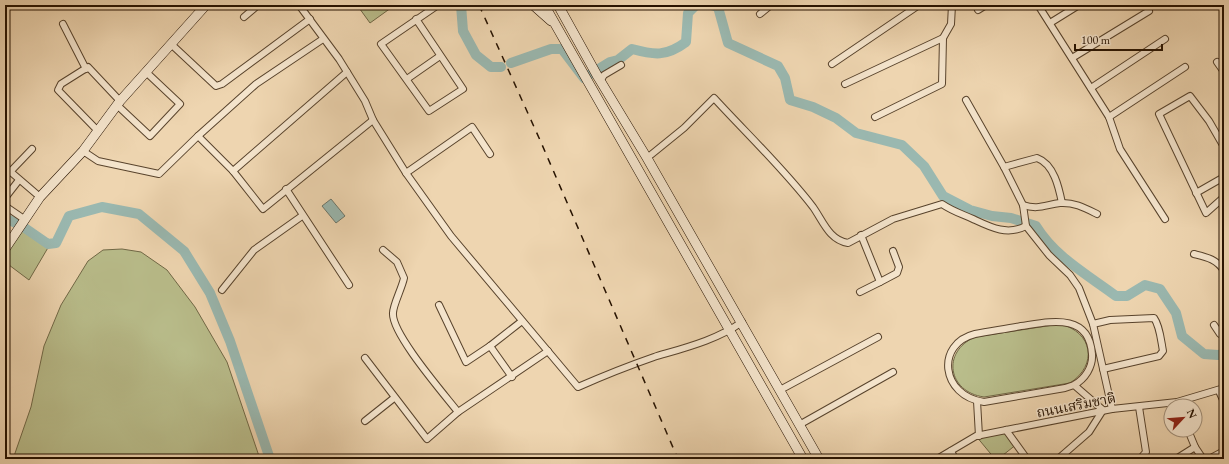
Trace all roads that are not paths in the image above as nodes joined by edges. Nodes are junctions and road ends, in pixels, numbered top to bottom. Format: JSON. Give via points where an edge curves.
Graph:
{"nodes":[{"id":1,"x":206,"y":5,"type":"edge"},
{"id":2,"x":258,"y":5,"type":"edge"},
{"id":3,"x":299,"y":5,"type":"edge"},
{"id":4,"x":438,"y":5,"type":"edge"},
{"id":5,"x":533,"y":5,"type":"edge"},
{"id":6,"x":558,"y":5,"type":"edge"},
{"id":7,"x":771,"y":5,"type":"edge"},
{"id":8,"x":919,"y":5,"type":"edge"},
{"id":9,"x":952,"y":5,"type":"edge"},
{"id":10,"x":986,"y":5,"type":"edge"},
{"id":11,"x":1038,"y":5,"type":"edge"},
{"id":12,"x":1079,"y":5,"type":"edge"},
{"id":13,"x":544,"y":6,"type":"edge"},
{"id":14,"x":978,"y":10,"type":"dead end"},
{"id":15,"x":1149,"y":11,"type":"dead end"},
{"id":16,"x":760,"y":14,"type":"dead end"},
{"id":17,"x":244,"y":17,"type":"dead end"},
{"id":18,"x":310,"y":19,"type":"junction"},
{"id":19,"x":416,"y":19,"type":"junction"},
{"id":20,"x":1050,"y":23,"type":"junction"},
{"id":21,"x":63,"y":24,"type":"dead end"},
{"id":22,"x":557,"y":26,"type":"junction"},
{"id":23,"x":323,"y":38,"type":"junction"},
{"id":24,"x":943,"y":38,"type":"junction"},
{"id":25,"x":1165,"y":39,"type":"dead end"},
{"id":26,"x":171,"y":44,"type":"junction"},
{"id":27,"x":440,"y":56,"type":"junction"},
{"id":28,"x":1072,"y":58,"type":"junction"},
{"id":29,"x":1217,"y":62,"type":"dead end"},
{"id":30,"x":832,"y":64,"type":"dead end"},
{"id":31,"x":621,"y":65,"type":"dead end"},
{"id":32,"x":1185,"y":67,"type":"dead end"},
{"id":33,"x":86,"y":69,"type":"junction"},
{"id":34,"x":146,"y":72,"type":"junction"},
{"id":35,"x":348,"y":72,"type":"junction"},
{"id":36,"x":1224,"y":72,"type":"edge"},
{"id":37,"x":407,"y":79,"type":"junction"},
{"id":38,"x":595,"y":80,"type":"junction"},
{"id":39,"x":845,"y":84,"type":"dead end"},
{"id":40,"x":1091,"y":88,"type":"junction"},
{"id":41,"x":966,"y":100,"type":"dead end"},
{"id":42,"x":119,"y":103,"type":"junction"},
{"id":43,"x":875,"y":117,"type":"dead end"},
{"id":44,"x":1109,"y":117,"type":"junction"},
{"id":45,"x":373,"y":120,"type":"junction"},
{"id":46,"x":97,"y":130,"type":"junction"},
{"id":47,"x":198,"y":136,"type":"junction"},
{"id":48,"x":1224,"y":147,"type":"edge"},
{"id":49,"x":32,"y":149,"type":"dead end"},
{"id":50,"x":83,"y":151,"type":"junction"},
{"id":51,"x":490,"y":154,"type":"dead end"},
{"id":52,"x":647,"y":158,"type":"junction"},
{"id":53,"x":5,"y":167,"type":"edge"},
{"id":54,"x":1004,"y":167,"type":"junction"},
{"id":55,"x":233,"y":171,"type":"junction"},
{"id":56,"x":10,"y":172,"type":"junction"},
{"id":57,"x":406,"y":173,"type":"junction"},
{"id":58,"x":1224,"y":177,"type":"edge"},
{"id":59,"x":19,"y":180,"type":"junction"},
{"id":60,"x":286,"y":189,"type":"junction"},
{"id":61,"x":1196,"y":193,"type":"junction"},
{"id":62,"x":40,"y":197,"type":"junction"},
{"id":63,"x":1224,"y":197,"type":"edge"},
{"id":64,"x":5,"y":198,"type":"edge"},
{"id":65,"x":1062,"y":203,"type":"junction"},
{"id":66,"x":1023,"y":205,"type":"junction"},
{"id":67,"x":5,"y":206,"type":"edge"},
{"id":68,"x":1097,"y":214,"type":"dead end"},
{"id":69,"x":302,"y":216,"type":"junction"},
{"id":70,"x":1165,"y":219,"type":"dead end"},
{"id":71,"x":23,"y":220,"type":"junction"},
{"id":72,"x":1026,"y":226,"type":"junction"},
{"id":73,"x":860,"y":236,"type":"junction"},
{"id":74,"x":5,"y":250,"type":"edge"},
{"id":75,"x":383,"y":250,"type":"dead end"},
{"id":76,"x":893,"y":251,"type":"dead end"},
{"id":77,"x":1194,"y":254,"type":"dead end"},
{"id":78,"x":1224,"y":271,"type":"edge"},
{"id":79,"x":880,"y":282,"type":"junction"},
{"id":80,"x":349,"y":285,"type":"dead end"},
{"id":81,"x":222,"y":290,"type":"dead end"},
{"id":82,"x":860,"y":292,"type":"dead end"},
{"id":83,"x":439,"y":305,"type":"dead end"},
{"id":84,"x":522,"y":321,"type":"junction"},
{"id":85,"x":742,"y":322,"type":"junction"},
{"id":86,"x":1093,"y":324,"type":"junction"},
{"id":87,"x":1214,"y":325,"type":"dead end"},
{"id":88,"x":731,"y":330,"type":"junction"},
{"id":89,"x":1224,"y":333,"type":"edge"},
{"id":90,"x":878,"y":337,"type":"dead end"},
{"id":91,"x":490,"y":346,"type":"junction"},
{"id":92,"x":548,"y":351,"type":"junction"},
{"id":93,"x":365,"y":358,"type":"dead end"},
{"id":94,"x":1103,"y":369,"type":"junction"},
{"id":95,"x":894,"y":372,"type":"dead end"},
{"id":96,"x":512,"y":376,"type":"junction"},
{"id":97,"x":1074,"y":385,"type":"junction"},
{"id":98,"x":780,"y":390,"type":"junction"},
{"id":99,"x":1222,"y":390,"type":"edge"},
{"id":100,"x":394,"y":398,"type":"junction"},
{"id":101,"x":1197,"y":398,"type":"edge"},
{"id":102,"x":977,"y":401,"type":"junction"},
{"id":103,"x":1224,"y":402,"type":"edge"},
{"id":104,"x":1163,"y":405,"type":"edge"},
{"id":105,"x":1139,"y":407,"type":"junction"},
{"id":106,"x":1112,"y":409,"type":"junction"},
{"id":107,"x":1103,"y":410,"type":"junction"},
{"id":108,"x":458,"y":412,"type":"junction"},
{"id":109,"x":365,"y":421,"type":"dead end"},
{"id":110,"x":800,"y":425,"type":"junction"},
{"id":111,"x":1006,"y":430,"type":"junction"},
{"id":112,"x":979,"y":436,"type":"junction"},
{"id":113,"x":1191,"y":438,"type":"edge"},
{"id":114,"x":1195,"y":447,"type":"junction"},
{"id":115,"x":951,"y":451,"type":"junction"},
{"id":116,"x":1224,"y":451,"type":"edge"},
{"id":117,"x":803,"y":459,"type":"edge"},
{"id":118,"x":819,"y":459,"type":"edge"},
{"id":119,"x":937,"y":459,"type":"edge"},
{"id":120,"x":955,"y":459,"type":"edge"},
{"id":121,"x":1027,"y":459,"type":"edge"},
{"id":122,"x":1058,"y":459,"type":"edge"},
{"id":123,"x":1140,"y":459,"type":"edge"},
{"id":124,"x":1176,"y":459,"type":"edge"},
{"id":125,"x":1203,"y":459,"type":"edge"},
{"id":126,"x":1209,"y":459,"type":"edge"}],
"edges":[{"from":1,"to":26,"type":"main road"},
{"from":2,"to":17,"type":"street"},
{"from":3,"to":18,"type":"street"},
{"from":4,"to":19,"type":"street"},
{"from":5,"to":22,"type":"main road"},
{"from":6,"to":38,"type":"main road","via":[[583,51]]},
{"from":7,"to":16,"type":"street"},
{"from":8,"to":30,"type":"street"},
{"from":9,"to":24,"type":"street","via":[[951,24]]},
{"from":10,"to":14,"type":"street"},
{"from":11,"to":20,"type":"street"},
{"from":12,"to":20,"type":"street"},
{"from":13,"to":22,"type":"main road"},
{"from":15,"to":28,"type":"street"},
{"from":18,"to":23,"type":"street"},
{"from":18,"to":26,"type":"street","via":[[216,86]]},
{"from":19,"to":27,"type":"street"},
{"from":19,"to":37,"type":"street","via":[[381,44]]},
{"from":20,"to":28,"type":"street"},
{"from":21,"to":33,"type":"street"},
{"from":22,"to":38,"type":"main road","via":[[573,54]]},
{"from":23,"to":35,"type":"street"},
{"from":23,"to":47,"type":"street","via":[[256,84]]},
{"from":24,"to":39,"type":"street"},
{"from":24,"to":43,"type":"street","via":[[942,84]]},
{"from":25,"to":40,"type":"street"},
{"from":26,"to":34,"type":"main road"},
{"from":27,"to":37,"type":"street"},
{"from":27,"to":37,"type":"street","via":[[463,89],[428,111]]},
{"from":28,"to":40,"type":"street"},
{"from":29,"to":36,"type":"street"},
{"from":31,"to":38,"type":"street"},
{"from":32,"to":44,"type":"street"},
{"from":33,"to":42,"type":"street","via":[[88,67]]},
{"from":33,"to":46,"type":"street","via":[[61,84],[58,90]]},
{"from":34,"to":42,"type":"main road"},
{"from":34,"to":42,"type":"street","via":[[180,104],[150,136]]},
{"from":35,"to":45,"type":"street"},
{"from":35,"to":55,"type":"street"},
{"from":38,"to":52,"type":"main road"},
{"from":38,"to":88,"type":"main road"},
{"from":40,"to":44,"type":"street"},
{"from":41,"to":54,"type":"street"},
{"from":42,"to":46,"type":"main road"},
{"from":44,"to":70,"type":"street","via":[[1120,149]]},
{"from":45,"to":57,"type":"street"},
{"from":45,"to":60,"type":"street"},
{"from":46,"to":50,"type":"main road"},
{"from":47,"to":50,"type":"street","via":[[159,174],[98,161]]},
{"from":47,"to":55,"type":"street"},
{"from":48,"to":61,"type":"street","via":[[1190,96],[1158,114]]},
{"from":49,"to":56,"type":"street"},
{"from":50,"to":62,"type":"main road"},
{"from":51,"to":57,"type":"street","via":[[472,127]]},
{"from":52,"to":73,"type":"street","via":[[684,128],[714,98],[802,193],[831,235],[840,242],[848,243]]},
{"from":52,"to":85,"type":"main road"},
{"from":53,"to":56,"type":"street"},
{"from":54,"to":65,"type":"street","via":[[1041,159],[1058,184]]},
{"from":54,"to":66,"type":"street"},
{"from":55,"to":60,"type":"street","via":[[263,209]]},
{"from":56,"to":59,"type":"street"},
{"from":57,"to":84,"type":"street","via":[[451,236]]},
{"from":58,"to":61,"type":"street"},
{"from":59,"to":62,"type":"street"},
{"from":59,"to":64,"type":"street"},
{"from":60,"to":69,"type":"street"},
{"from":61,"to":63,"type":"street","via":[[1206,213]]},
{"from":62,"to":71,"type":"main road"},
{"from":65,"to":66,"type":"street","via":[[1034,208]]},
{"from":65,"to":68,"type":"street","via":[[1080,206]]},
{"from":66,"to":72,"type":"street"},
{"from":67,"to":71,"type":"street"},
{"from":69,"to":80,"type":"street"},
{"from":69,"to":81,"type":"street","via":[[254,250]]},
{"from":71,"to":74,"type":"main road"},
{"from":72,"to":73,"type":"street","via":[[1018,230],[990,228],[942,204],[893,219]]},
{"from":72,"to":86,"type":"street","via":[[1079,288]]},
{"from":73,"to":79,"type":"street"},
{"from":75,"to":108,"type":"street","via":[[397,262],[404,278],[393,312],[394,324],[404,342]]},
{"from":76,"to":79,"type":"street","via":[[899,267],[897,273]]},
{"from":77,"to":78,"type":"street","via":[[1212,259],[1220,264]]},
{"from":79,"to":82,"type":"street"},
{"from":83,"to":91,"type":"street","via":[[466,362]]},
{"from":84,"to":91,"type":"street"},
{"from":84,"to":92,"type":"street"},
{"from":85,"to":88,"type":"street"},
{"from":85,"to":98,"type":"main road"},
{"from":86,"to":94,"type":"street"},
{"from":86,"to":94,"type":"street","via":[[1110,320],[1154,318],[1160,334],[1163,351],[1159,356]]},
{"from":87,"to":89,"type":"street","via":[[1220,334]]},
{"from":88,"to":92,"type":"street","via":[[615,370],[578,387]]},
{"from":88,"to":117,"type":"main road"},
{"from":90,"to":98,"type":"street"},
{"from":91,"to":96,"type":"street"},
{"from":92,"to":96,"type":"street"},
{"from":93,"to":100,"type":"street"},
{"from":94,"to":106,"type":"street"},
{"from":95,"to":110,"type":"street"},
{"from":96,"to":108,"type":"street"},
{"from":97,"to":102,"type":"street","via":[[984,402]]},
{"from":97,"to":102,"type":"street","via":[[1083,378],[1091,362],[1090,345],[1085,335],[1077,327],[1066,322],[1034,324],[971,335],[956,345],[949,360],[950,377],[963,395]]},
{"from":97,"to":107,"type":"street"},
{"from":98,"to":110,"type":"main road"},
{"from":99,"to":101,"type":"street","name":"ถนนเสริมชาติ"},
{"from":99,"to":103,"type":"street"},
{"from":100,"to":108,"type":"street","via":[[426,439]]},
{"from":100,"to":109,"type":"street"},
{"from":102,"to":112,"type":"street"},
{"from":104,"to":105,"type":"street","name":"ถนนเสริมชาติ"},
{"from":105,"to":106,"type":"street","name":"ถนนเสริมชาติ"},
{"from":105,"to":123,"type":"street","via":[[1146,452]]},
{"from":106,"to":107,"type":"street","name":"ถนนเสริมชาติ"},
{"from":107,"to":111,"type":"street","name":"ถนนเสริมชาติ"},
{"from":107,"to":122,"type":"street","via":[[1089,432]]},
{"from":110,"to":118,"type":"main road"},
{"from":111,"to":112,"type":"street","name":"ถนนเสริมชาติ"},
{"from":111,"to":121,"type":"street"},
{"from":112,"to":115,"type":"street","name":"ถนนเสริมชาติ"},
{"from":113,"to":114,"type":"street"},
{"from":114,"to":124,"type":"street"},
{"from":114,"to":125,"type":"street"},
{"from":115,"to":119,"type":"street","name":"ถนนเสริมชาติ"},
{"from":115,"to":120,"type":"street"},
{"from":116,"to":126,"type":"street"}]}
